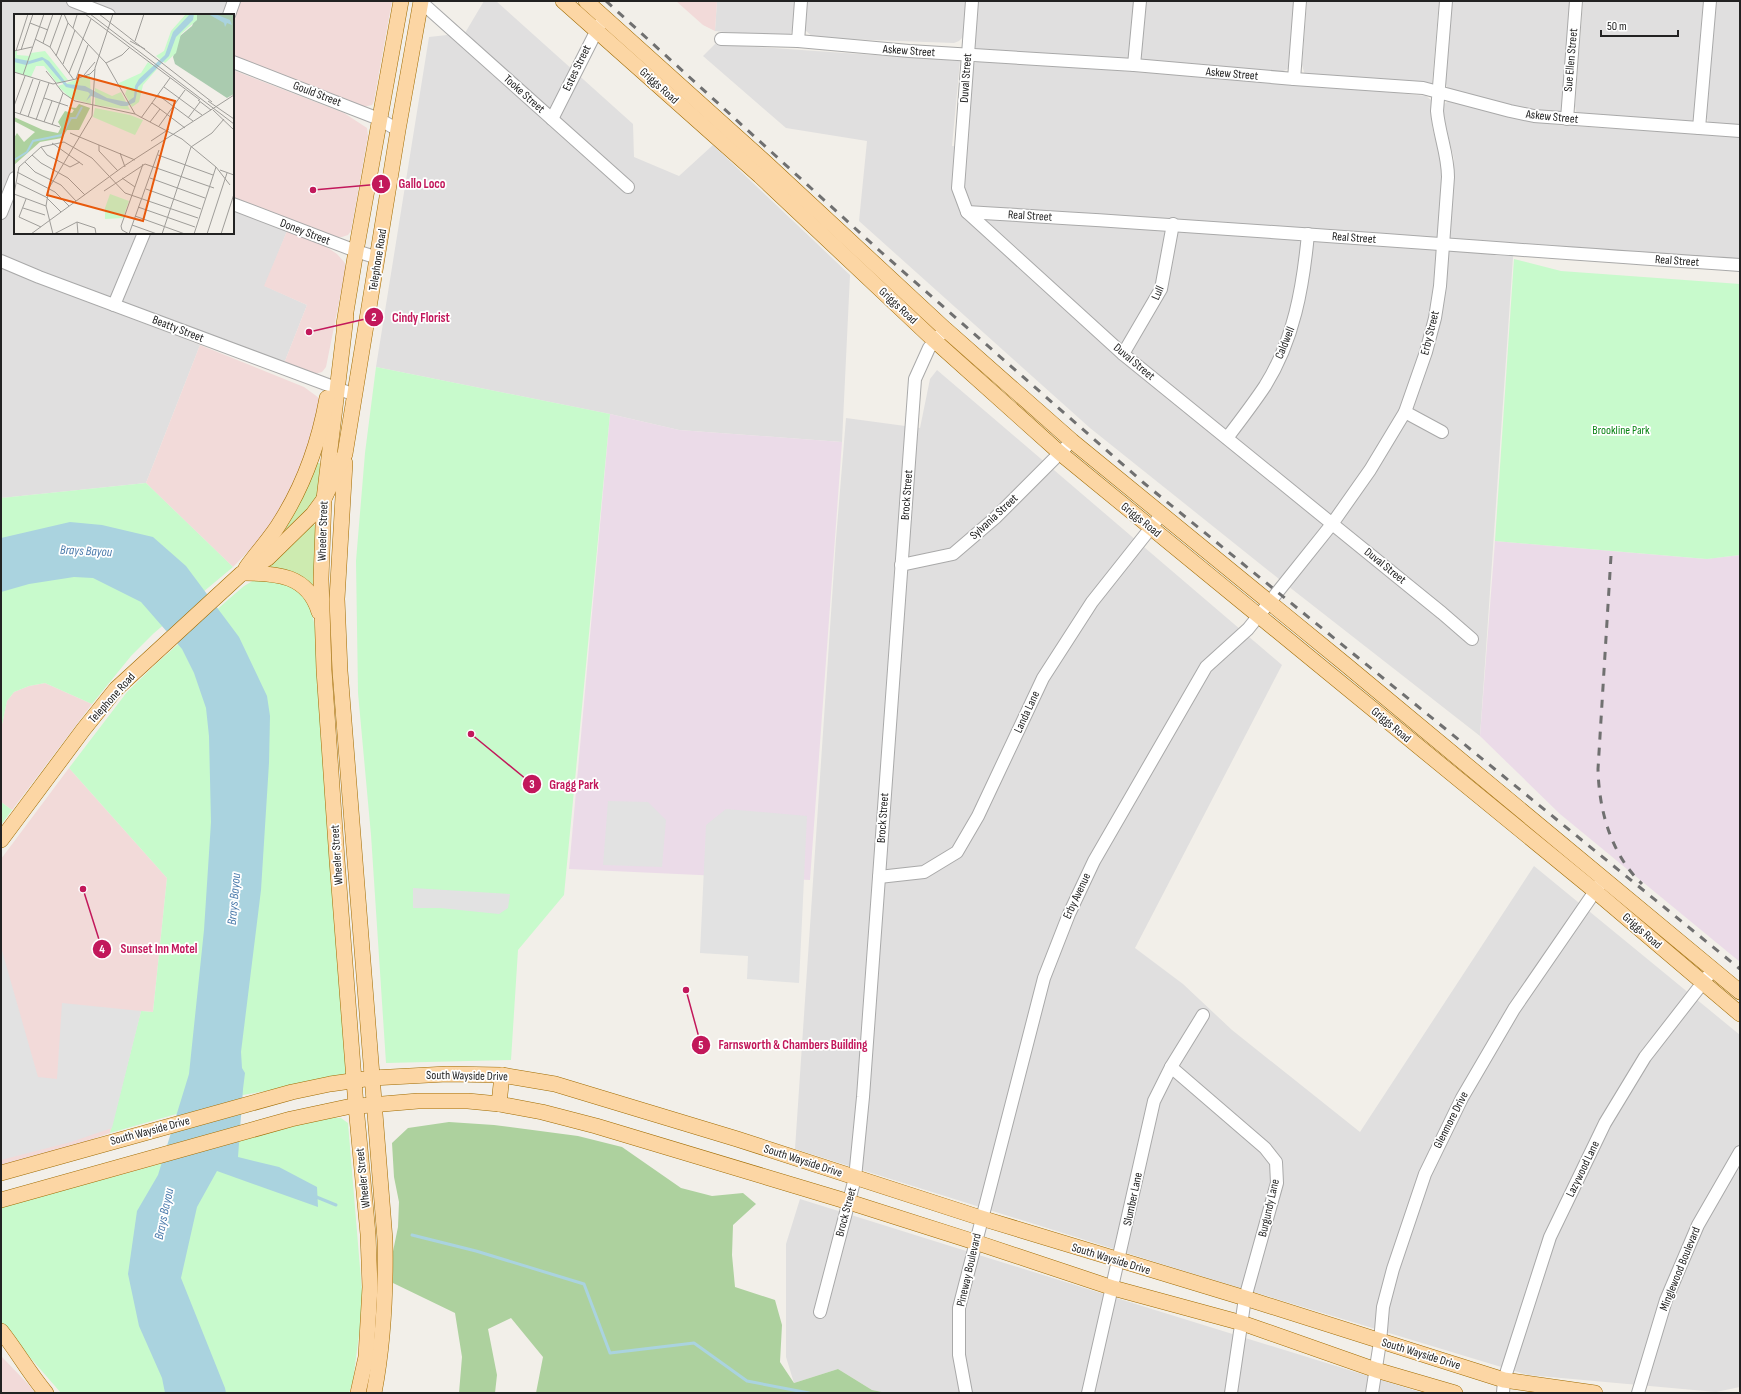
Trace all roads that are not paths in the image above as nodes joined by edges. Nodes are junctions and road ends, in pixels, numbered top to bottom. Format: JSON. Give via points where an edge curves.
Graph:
{"nodes":[{"id":1,"x":73,"y":1,"type":"edge"},
{"id":2,"x":234,"y":1,"type":"edge"},
{"id":3,"x":401,"y":1,"type":"edge"},
{"id":4,"x":421,"y":1,"type":"edge"},
{"id":5,"x":563,"y":1,"type":"edge"},
{"id":6,"x":586,"y":1,"type":"edge"},
{"id":7,"x":801,"y":1,"type":"edge"},
{"id":8,"x":972,"y":1,"type":"edge"},
{"id":9,"x":1140,"y":1,"type":"edge"},
{"id":10,"x":1300,"y":1,"type":"edge"},
{"id":11,"x":1446,"y":1,"type":"edge"},
{"id":12,"x":1576,"y":1,"type":"edge"},
{"id":13,"x":1710,"y":1,"type":"edge"},
{"id":14,"x":84,"y":7,"type":"edge"},
{"id":15,"x":106,"y":14,"type":"edge"},
{"id":16,"x":229,"y":14,"type":"edge"},
{"id":17,"x":604,"y":17,"type":"junction"},
{"id":18,"x":596,"y":30,"type":"junction"},
{"id":19,"x":721,"y":39,"type":"dead end"},
{"id":20,"x":798,"y":41,"type":"junction"},
{"id":21,"x":968,"y":55,"type":"junction"},
{"id":22,"x":234,"y":62,"type":"edge"},
{"id":23,"x":1134,"y":65,"type":"junction"},
{"id":24,"x":1294,"y":79,"type":"junction"},
{"id":25,"x":1438,"y":92,"type":"junction"},
{"id":26,"x":379,"y":118,"type":"junction"},
{"id":27,"x":552,"y":119,"type":"junction"},
{"id":28,"x":1567,"y":119,"type":"junction"},
{"id":29,"x":1699,"y":128,"type":"junction"},
{"id":30,"x":398,"y":130,"type":"junction"},
{"id":31,"x":1740,"y":131,"type":"edge"},
{"id":32,"x":14,"y":180,"type":"edge"},
{"id":33,"x":628,"y":187,"type":"dead end"},
{"id":34,"x":234,"y":204,"type":"edge"},
{"id":35,"x":967,"y":212,"type":"junction"},
{"id":36,"x":1,"y":213,"type":"edge"},
{"id":37,"x":1173,"y":224,"type":"junction"},
{"id":38,"x":144,"y":234,"type":"edge"},
{"id":39,"x":1308,"y":234,"type":"junction"},
{"id":40,"x":1444,"y":244,"type":"junction"},
{"id":41,"x":356,"y":251,"type":"junction"},
{"id":42,"x":378,"y":258,"type":"junction"},
{"id":43,"x":1,"y":261,"type":"edge"},
{"id":44,"x":1740,"y":265,"type":"edge"},
{"id":45,"x":114,"y":305,"type":"junction"},
{"id":46,"x":945,"y":329,"type":"junction"},
{"id":47,"x":935,"y":341,"type":"junction"},
{"id":48,"x":1123,"y":354,"type":"junction"},
{"id":49,"x":333,"y":388,"type":"junction"},
{"id":50,"x":355,"y":395,"type":"junction"},
{"id":51,"x":1405,"y":412,"type":"junction"},
{"id":52,"x":1442,"y":432,"type":"dead end"},
{"id":53,"x":1227,"y":438,"type":"junction"},
{"id":54,"x":1072,"y":441,"type":"junction"},
{"id":55,"x":1060,"y":453,"type":"junction"},
{"id":56,"x":345,"y":454,"type":"junction"},
{"id":57,"x":324,"y":499,"type":"junction"},
{"id":58,"x":1161,"y":515,"type":"junction"},
{"id":59,"x":1332,"y":524,"type":"junction"},
{"id":60,"x":1150,"y":528,"type":"junction"},
{"id":61,"x":901,"y":565,"type":"junction"},
{"id":62,"x":242,"y":574,"type":"junction"},
{"id":63,"x":1268,"y":603,"type":"junction"},
{"id":64,"x":1258,"y":616,"type":"junction"},
{"id":65,"x":322,"y":623,"type":"junction"},
{"id":66,"x":1472,"y":639,"type":"dead end"},
{"id":67,"x":1,"y":840,"type":"edge"},
{"id":68,"x":879,"y":877,"type":"junction"},
{"id":69,"x":1604,"y":878,"type":"junction"},
{"id":70,"x":1595,"y":891,"type":"junction"},
{"id":71,"x":1714,"y":969,"type":"junction"},
{"id":72,"x":1702,"y":983,"type":"junction"},
{"id":73,"x":1740,"y":992,"type":"edge"},
{"id":74,"x":1740,"y":1014,"type":"edge"},
{"id":75,"x":1204,"y":1016,"type":"dead end"},
{"id":76,"x":1172,"y":1067,"type":"junction"},
{"id":77,"x":502,"y":1075,"type":"junction"},
{"id":78,"x":372,"y":1078,"type":"junction"},
{"id":79,"x":354,"y":1080,"type":"junction"},
{"id":80,"x":374,"y":1104,"type":"junction"},
{"id":81,"x":499,"y":1104,"type":"junction"},
{"id":82,"x":356,"y":1106,"type":"junction"},
{"id":83,"x":1740,"y":1152,"type":"edge"},
{"id":84,"x":1,"y":1173,"type":"edge"},
{"id":85,"x":855,"y":1178,"type":"junction"},
{"id":86,"x":1,"y":1200,"type":"edge"},
{"id":87,"x":849,"y":1202,"type":"junction"},
{"id":88,"x":981,"y":1218,"type":"junction"},
{"id":89,"x":976,"y":1242,"type":"junction"},
{"id":90,"x":1119,"y":1262,"type":"junction"},
{"id":91,"x":370,"y":1287,"type":"junction"},
{"id":92,"x":386,"y":1288,"type":"junction"},
{"id":93,"x":1113,"y":1288,"type":"junction"},
{"id":94,"x":1245,"y":1298,"type":"junction"},
{"id":95,"x":820,"y":1312,"type":"dead end"},
{"id":96,"x":1242,"y":1322,"type":"junction"},
{"id":97,"x":1,"y":1330,"type":"edge"},
{"id":98,"x":1380,"y":1342,"type":"junction"},
{"id":99,"x":1,"y":1348,"type":"edge"},
{"id":100,"x":1376,"y":1370,"type":"junction"},
{"id":101,"x":32,"y":1376,"type":"junction"},
{"id":102,"x":1504,"y":1386,"type":"edge"},
{"id":103,"x":46,"y":1393,"type":"edge"},
{"id":104,"x":358,"y":1393,"type":"edge"},
{"id":105,"x":374,"y":1393,"type":"edge"},
{"id":106,"x":966,"y":1393,"type":"edge"},
{"id":107,"x":1088,"y":1393,"type":"edge"},
{"id":108,"x":1231,"y":1393,"type":"edge"},
{"id":109,"x":1372,"y":1393,"type":"edge"},
{"id":110,"x":1455,"y":1393,"type":"edge"},
{"id":111,"x":1595,"y":1393,"type":"edge"},
{"id":112,"x":1638,"y":1393,"type":"edge"}],
"edges":[{"from":1,"to":14,"type":"street"},
{"from":2,"to":16,"type":"street"},
{"from":3,"to":26,"type":"main road","name":"Telephone Road"},
{"from":4,"to":27,"type":"street","name":"Tooke Street"},
{"from":4,"to":30,"type":"main road","name":"Telephone Road"},
{"from":5,"to":18,"type":"main road","name":"Griggs Road"},
{"from":6,"to":17,"type":"main road","name":"Griggs Road"},
{"from":7,"to":20,"type":"street"},
{"from":8,"to":21,"type":"street","name":"Duval Street"},
{"from":9,"to":23,"type":"street"},
{"from":10,"to":24,"type":"street"},
{"from":11,"to":25,"type":"street","name":"Erby Street"},
{"from":12,"to":28,"type":"street","name":"Sue Ellen Street"},
{"from":13,"to":29,"type":"street"},
{"from":14,"to":15,"type":"street"},
{"from":17,"to":18,"type":"street","name":"Estes Street"},
{"from":17,"to":46,"type":"main road","name":"Griggs Road"},
{"from":18,"to":27,"type":"street","name":"Estes Street"},
{"from":18,"to":47,"type":"main road","name":"Griggs Road","via":[[760,176]]},
{"from":19,"to":20,"type":"street","name":"Askew Street"},
{"from":20,"to":21,"type":"street","name":"Askew Street"},
{"from":21,"to":23,"type":"street","name":"Askew Street"},
{"from":21,"to":35,"type":"street","name":"Duval Street","via":[[958,188]]},
{"from":22,"to":26,"type":"street","name":"Gould Street"},
{"from":23,"to":24,"type":"street","name":"Askew Street"},
{"from":24,"to":25,"type":"street","name":"Askew Street","via":[[1422,88]]},
{"from":25,"to":28,"type":"street","name":"Askew Street","via":[[1516,113]]},
{"from":25,"to":40,"type":"street","name":"Erby Street","via":[[1438,126],[1448,162]]},
{"from":26,"to":30,"type":"street","name":"Gould Street"},
{"from":26,"to":41,"type":"main road","name":"Telephone Road"},
{"from":27,"to":33,"type":"street","name":"Tooke Street"},
{"from":28,"to":29,"type":"street","name":"Askew Street"},
{"from":29,"to":31,"type":"street","name":"Askew Street"},
{"from":30,"to":42,"type":"main road","name":"Telephone Road"},
{"from":32,"to":36,"type":"street"},
{"from":34,"to":41,"type":"street","name":"Doney Street"},
{"from":35,"to":37,"type":"street","name":"Real Street"},
{"from":35,"to":48,"type":"street","name":"Duval Street"},
{"from":37,"to":39,"type":"street","name":"Real Street"},
{"from":37,"to":48,"type":"street","name":"Lull","via":[[1161,289]]},
{"from":38,"to":45,"type":"street"},
{"from":39,"to":40,"type":"street","name":"Real Street"},
{"from":39,"to":53,"type":"street","name":"Caldwell","via":[[1300,297],[1293,325],[1265,386]]},
{"from":40,"to":44,"type":"street","name":"Real Street"},
{"from":40,"to":51,"type":"street","name":"Erby Street","via":[[1435,318]]},
{"from":41,"to":42,"type":"street","name":"Doney Street"},
{"from":41,"to":49,"type":"main road","name":"Telephone Road"},
{"from":42,"to":50,"type":"main road","name":"Telephone Road"},
{"from":43,"to":45,"type":"street","name":"Beatty Street"},
{"from":45,"to":49,"type":"street","name":"Beatty Street"},
{"from":46,"to":47,"type":"street","name":"Brock Street"},
{"from":46,"to":54,"type":"main road","name":"Griggs Road"},
{"from":47,"to":55,"type":"main road","name":"Griggs Road"},
{"from":47,"to":61,"type":"street","name":"Brock Street","via":[[928,348],[915,379]]},
{"from":48,"to":53,"type":"street","name":"Duval Street"},
{"from":49,"to":50,"type":"street","name":"Beatty Street"},
{"from":49,"to":57,"type":"main road","name":"Wheeler Street"},
{"from":49,"to":62,"type":"main road","name":"Telephone Road","via":[[309,467],[281,522]]},
{"from":50,"to":56,"type":"main road","name":"Telephone Road"},
{"from":51,"to":52,"type":"street"},
{"from":51,"to":59,"type":"street","name":"Erby Street","via":[[1370,470]]},
{"from":53,"to":59,"type":"street","name":"Duval Street"},
{"from":54,"to":55,"type":"street","name":"Sylvania Street"},
{"from":54,"to":58,"type":"main road","name":"Griggs Road"},
{"from":55,"to":60,"type":"main road","name":"Griggs Road"},
{"from":55,"to":61,"type":"street","name":"Sylvania Street","via":[[995,518],[953,554]]},
{"from":56,"to":57,"type":"main road","name":"Telephone Road"},
{"from":56,"to":78,"type":"main road","name":"Wheeler Street","via":[[337,599]]},
{"from":57,"to":62,"type":"main road","name":"Telephone Road","via":[[313,514],[268,558]]},
{"from":57,"to":65,"type":"main road","name":"Wheeler Street"},
{"from":58,"to":60,"type":"street","name":"Landa Lane"},
{"from":58,"to":63,"type":"main road","name":"Griggs Road"},
{"from":59,"to":63,"type":"street","name":"Erby Street"},
{"from":59,"to":66,"type":"street","name":"Duval Street"},
{"from":60,"to":64,"type":"main road","name":"Griggs Road"},
{"from":60,"to":68,"type":"street","name":"Landa Lane","via":[[1092,602],[1043,678],[978,816],[957,852],[924,872]]},
{"from":61,"to":68,"type":"street","name":"Brock Street"},
{"from":62,"to":65,"type":"main road","via":[[269,573],[283,576],[303,586],[315,600]]},
{"from":62,"to":67,"type":"main road","name":"Telephone Road","via":[[116,689]]},
{"from":63,"to":64,"type":"street","name":"Erby Street"},
{"from":63,"to":69,"type":"main road","name":"Griggs Road"},
{"from":64,"to":70,"type":"main road","name":"Griggs Road"},
{"from":64,"to":88,"type":"street","name":"Erby Avenue","via":[[1248,629],[1206,667],[1094,861],[1068,914],[1044,978]]},
{"from":65,"to":79,"type":"main road","name":"Wheeler Street"},
{"from":68,"to":85,"type":"street","name":"Brock Street"},
{"from":69,"to":70,"type":"street","name":"Glenmore Drive"},
{"from":69,"to":71,"type":"main road","name":"Griggs Road"},
{"from":70,"to":72,"type":"main road","name":"Griggs Road"},
{"from":70,"to":98,"type":"street","name":"Glenmore Drive","via":[[1514,1009],[1462,1098],[1424,1174],[1393,1269],[1384,1307]]},
{"from":71,"to":72,"type":"street","name":"Lazywood Lane"},
{"from":71,"to":73,"type":"main road","name":"Griggs Road"},
{"from":72,"to":74,"type":"main road","name":"Griggs Road"},
{"from":72,"to":102,"type":"street","name":"Lazywood Lane","via":[[1646,1057],[1605,1123],[1550,1237]]},
{"from":75,"to":76,"type":"street","name":"Slumber Lane"},
{"from":76,"to":90,"type":"street","name":"Slumber Lane","via":[[1154,1101]]},
{"from":76,"to":94,"type":"street","name":"Burgundy Lane","via":[[1265,1148],[1276,1162],[1277,1183]]},
{"from":77,"to":78,"type":"main road","name":"South Wayside Drive","via":[[447,1074]]},
{"from":77,"to":81,"type":"main road"},
{"from":77,"to":85,"type":"main road","name":"South Wayside Drive","via":[[555,1084]]},
{"from":78,"to":79,"type":"main road","name":"South Wayside Drive"},
{"from":78,"to":80,"type":"main road","name":"Wheeler Street"},
{"from":79,"to":82,"type":"main road","name":"Wheeler Street"},
{"from":79,"to":84,"type":"main road","name":"South Wayside Drive","via":[[292,1092]]},
{"from":80,"to":81,"type":"main road","name":"South Wayside Drive"},
{"from":80,"to":82,"type":"main road","name":"South Wayside Drive"},
{"from":80,"to":92,"type":"main road","name":"Wheeler Street"},
{"from":81,"to":87,"type":"main road","name":"South Wayside Drive","via":[[596,1126]]},
{"from":82,"to":86,"type":"main road","name":"South Wayside Drive","via":[[291,1119]]},
{"from":82,"to":91,"type":"main road","name":"Wheeler Street","via":[[368,1234]]},
{"from":83,"to":112,"type":"street","name":"Minglewood Boulevard","via":[[1698,1225],[1669,1293]]},
{"from":85,"to":87,"type":"street","name":"Brock Street"},
{"from":85,"to":88,"type":"main road","name":"South Wayside Drive"},
{"from":87,"to":89,"type":"main road","name":"South Wayside Drive"},
{"from":87,"to":95,"type":"street","name":"Brock Street"},
{"from":88,"to":89,"type":"street","name":"Pineway Boulevard"},
{"from":88,"to":90,"type":"main road","name":"South Wayside Drive"},
{"from":89,"to":93,"type":"main road","name":"South Wayside Drive"},
{"from":89,"to":106,"type":"street","name":"Pineway Boulevard","via":[[959,1308],[959,1355]]},
{"from":90,"to":93,"type":"street","name":"Slumber Lane"},
{"from":90,"to":94,"type":"main road","name":"South Wayside Drive"},
{"from":91,"to":92,"type":"main road"},
{"from":91,"to":104,"type":"main road","name":"Wheeler Street","via":[[366,1356]]},
{"from":92,"to":105,"type":"main road","name":"Wheeler Street","via":[[381,1358]]},
{"from":93,"to":96,"type":"main road","name":"South Wayside Drive"},
{"from":93,"to":107,"type":"street","name":"Slumber Lane"},
{"from":94,"to":96,"type":"street","name":"Burgundy Lane"},
{"from":94,"to":98,"type":"main road","name":"South Wayside Drive"},
{"from":96,"to":100,"type":"main road","name":"South Wayside Drive"},
{"from":96,"to":108,"type":"street","name":"Burgundy Lane"},
{"from":97,"to":101,"type":"main road"},
{"from":98,"to":100,"type":"street","name":"Glenmore Drive"},
{"from":98,"to":102,"type":"main road","name":"South Wayside Drive"},
{"from":99,"to":101,"type":"main road"},
{"from":100,"to":109,"type":"street","name":"Glenmore Drive"},
{"from":100,"to":110,"type":"main road","name":"South Wayside Drive"},
{"from":101,"to":103,"type":"main road"},
{"from":102,"to":111,"type":"main road","name":"South Wayside Drive"}]}
